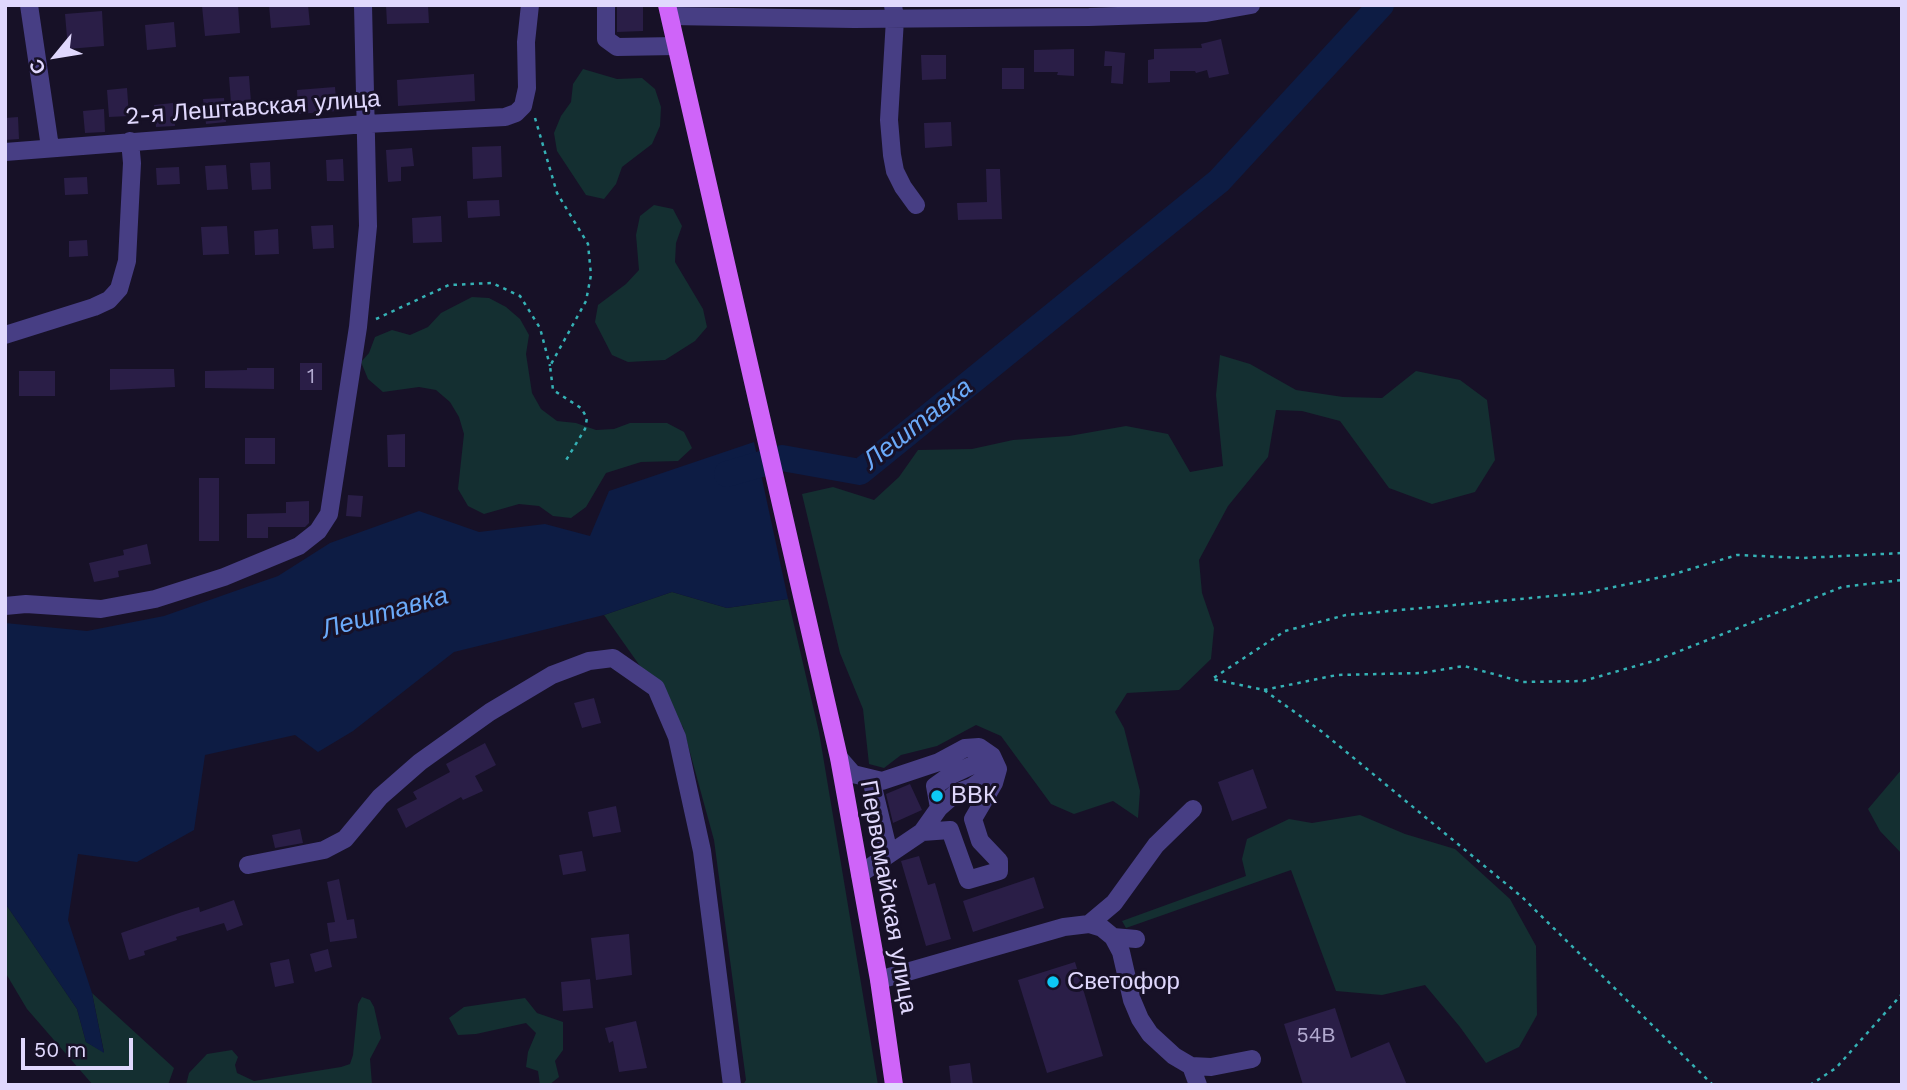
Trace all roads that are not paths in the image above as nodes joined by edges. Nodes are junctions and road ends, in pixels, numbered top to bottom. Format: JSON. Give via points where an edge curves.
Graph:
{"nodes":[{"id":1,"x":29,"y":5,"type":"edge"},
{"id":2,"x":363,"y":5,"type":"edge"},
{"id":3,"x":530,"y":5,"type":"edge"},
{"id":4,"x":606,"y":5,"type":"edge"},
{"id":5,"x":1251,"y":5,"type":"edge"},
{"id":6,"x":1228,"y":8,"type":"edge"},
{"id":7,"x":668,"y":11,"type":"edge"},
{"id":8,"x":1088,"y":11,"type":"edge"},
{"id":9,"x":860,"y":12,"type":"edge"},
{"id":10,"x":894,"y":12,"type":"edge"},
{"id":11,"x":676,"y":46,"type":"junction"},
{"id":12,"x":366,"y":124,"type":"junction"},
{"id":13,"x":130,"y":141,"type":"junction"},
{"id":14,"x":50,"y":147,"type":"junction"},
{"id":15,"x":5,"y":152,"type":"edge"},
{"id":16,"x":916,"y":205,"type":"dead end"},
{"id":17,"x":5,"y":335,"type":"edge"},
{"id":18,"x":5,"y":606,"type":"edge"},
{"id":19,"x":839,"y":758,"type":"junction"},
{"id":20,"x":995,"y":763,"type":"junction"},
{"id":21,"x":871,"y":779,"type":"junction"},
{"id":22,"x":1193,"y":809,"type":"dead end"},
{"id":23,"x":973,"y":819,"type":"junction"},
{"id":24,"x":950,"y":830,"type":"junction"},
{"id":25,"x":922,"y":832,"type":"junction"},
{"id":26,"x":889,"y":853,"type":"junction"},
{"id":27,"x":248,"y":865,"type":"dead end"},
{"id":28,"x":860,"y":874,"type":"junction"},
{"id":29,"x":1089,"y":924,"type":"junction"},
{"id":30,"x":1113,"y":937,"type":"junction"},
{"id":31,"x":1136,"y":939,"type":"dead end"},
{"id":32,"x":879,"y":980,"type":"junction"},
{"id":33,"x":1252,"y":1059,"type":"dead end"},
{"id":34,"x":1191,"y":1066,"type":"junction"},
{"id":35,"x":732,"y":1085,"type":"edge"},
{"id":36,"x":894,"y":1085,"type":"edge"},
{"id":37,"x":1198,"y":1085,"type":"edge"}],
"edges":[{"from":1,"to":14,"type":"street"},
{"from":2,"to":12,"type":"street"},
{"from":3,"to":12,"type":"street","name":"2-я Лештавская улица","via":[[527,88],[523,106],[516,113]]},
{"from":4,"to":11,"type":"street","via":[[607,39],[617,47]]},
{"from":5,"to":6,"type":"street"},
{"from":6,"to":8,"type":"street","via":[[1170,16]]},
{"from":7,"to":9,"type":"street"},
{"from":7,"to":11,"type":"main road","name":"Первомайская улица"},
{"from":8,"to":10,"type":"street"},
{"from":9,"to":10,"type":"street"},
{"from":10,"to":16,"type":"street","via":[[892,155],[895,171]]},
{"from":11,"to":19,"type":"main road","name":"Первомайская улица"},
{"from":12,"to":13,"type":"street","name":"2-я Лештавская улица"},
{"from":12,"to":18,"type":"street","via":[[368,226],[358,327],[329,514],[318,531],[299,546],[155,599],[101,609]]},
{"from":13,"to":14,"type":"street","name":"2-я Лештавская улица"},
{"from":13,"to":17,"type":"street","via":[[127,261],[119,289],[94,307]]},
{"from":14,"to":15,"type":"street","name":"2-я Лештавская улица"},
{"from":19,"to":21,"type":"street","via":[[853,774]]},
{"from":19,"to":28,"type":"main road","name":"Первомайская улица"},
{"from":20,"to":21,"type":"street","via":[[979,747],[965,748],[939,762],[882,780]]},
{"from":20,"to":23,"type":"street","via":[[994,783]]},
{"from":20,"to":25,"type":"street","via":[[972,787],[956,793],[939,808]]},
{"from":21,"to":26,"type":"street"},
{"from":22,"to":29,"type":"street","via":[[1156,845],[1114,903]]},
{"from":23,"to":24,"type":"street"},
{"from":23,"to":24,"type":"street","via":[[980,841],[999,862],[999,871],[968,880]]},
{"from":24,"to":25,"type":"street"},
{"from":25,"to":26,"type":"street"},
{"from":26,"to":28,"type":"street"},
{"from":27,"to":35,"type":"street","via":[[302,856],[345,839],[380,797],[490,712],[552,675],[589,661],[613,658],[656,688],[677,737],[702,851]]},
{"from":28,"to":32,"type":"main road","name":"Первомайская улица"},
{"from":29,"to":30,"type":"street"},
{"from":29,"to":32,"type":"street","via":[[1064,927]]},
{"from":30,"to":31,"type":"street"},
{"from":30,"to":34,"type":"street","via":[[1140,1019],[1150,1034]]},
{"from":32,"to":36,"type":"main road","name":"Первомайская улица"},
{"from":33,"to":34,"type":"street"},
{"from":34,"to":37,"type":"street"}]}
